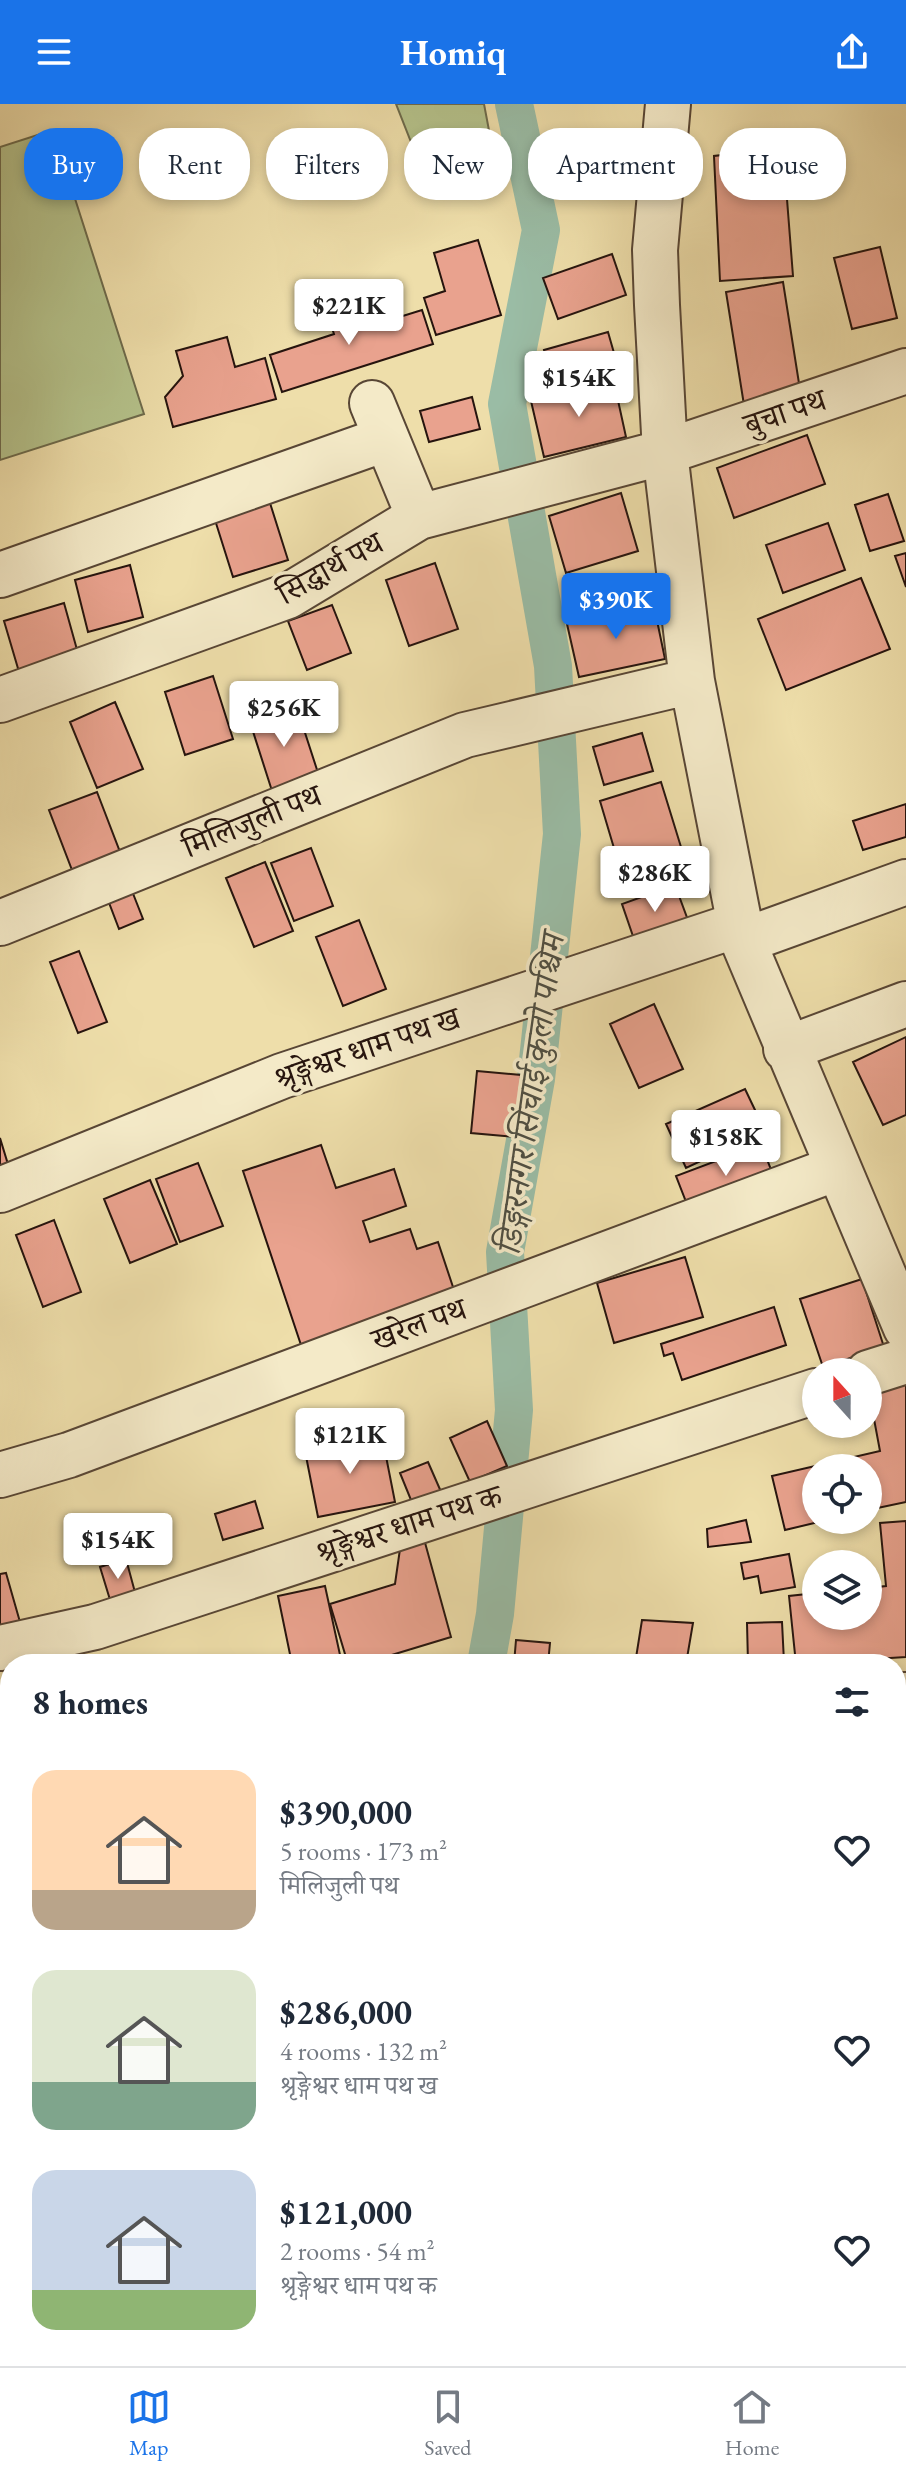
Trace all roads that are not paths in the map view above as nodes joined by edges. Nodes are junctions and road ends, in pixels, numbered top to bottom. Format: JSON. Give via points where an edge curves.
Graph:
{"nodes":[{"id":1,"x":668,"y":104,"type":"edge"},
{"id":2,"x":906,"y":371,"type":"edge"},
{"id":3,"x":665,"y":452,"type":"junction"},
{"id":4,"x":432,"y":513,"type":"junction"},
{"id":5,"x":0,"y":575,"type":"edge"},
{"id":6,"x":692,"y":681,"type":"junction"},
{"id":7,"x":0,"y":700,"type":"edge"},
{"id":8,"x":906,"y":882,"type":"edge"},
{"id":9,"x":0,"y":923,"type":"edge"},
{"id":10,"x":741,"y":933,"type":"junction"},
{"id":11,"x":906,"y":1004,"type":"edge"},
{"id":12,"x":786,"y":1049,"type":"junction"},
{"id":13,"x":837,"y":1168,"type":"junction"},
{"id":14,"x":0,"y":1190,"type":"edge"},
{"id":15,"x":893,"y":1265,"type":"edge"},
{"id":16,"x":906,"y":1328,"type":"edge"},
{"id":17,"x":906,"y":1361,"type":"edge"},
{"id":18,"x":882,"y":1369,"type":"edge"},
{"id":19,"x":802,"y":1396,"type":"edge"},
{"id":20,"x":0,"y":1475,"type":"edge"},
{"id":21,"x":0,"y":1648,"type":"edge"}],
"edges":[{"from":1,"to":3,"type":"street","via":[[655,250]]},
{"from":2,"to":3,"type":"street","name":"बुचा पथ"},
{"from":3,"to":4,"type":"street","name":"सिद्धार्थ पथ"},
{"from":3,"to":6,"type":"street"},
{"from":4,"to":5,"type":"street","via":[[378,421]]},
{"from":4,"to":7,"type":"street","name":"सिद्धार्थ पथ","via":[[288,596]]},
{"from":6,"to":9,"type":"street","name":"मिलिजुली पथ","via":[[465,735]]},
{"from":6,"to":10,"type":"street"},
{"from":8,"to":10,"type":"street","name":"श्रृङ्गेश्वर धाम पथ ख"},
{"from":10,"to":12,"type":"street"},
{"from":10,"to":14,"type":"street","name":"श्रृङ्गेश्वर धाम पथ ख","via":[[546,988],[282,1076]]},
{"from":11,"to":12,"type":"street"},
{"from":12,"to":13,"type":"street"},
{"from":13,"to":15,"type":"street"},
{"from":13,"to":20,"type":"street","name":"खरेल पथ","via":[[69,1455]]},
{"from":15,"to":16,"type":"street"},
{"from":17,"to":18,"type":"street"},
{"from":19,"to":21,"type":"street","name":"श्रृङ्गेश्वर धाम पथ क","via":[[95,1627]]}]}
